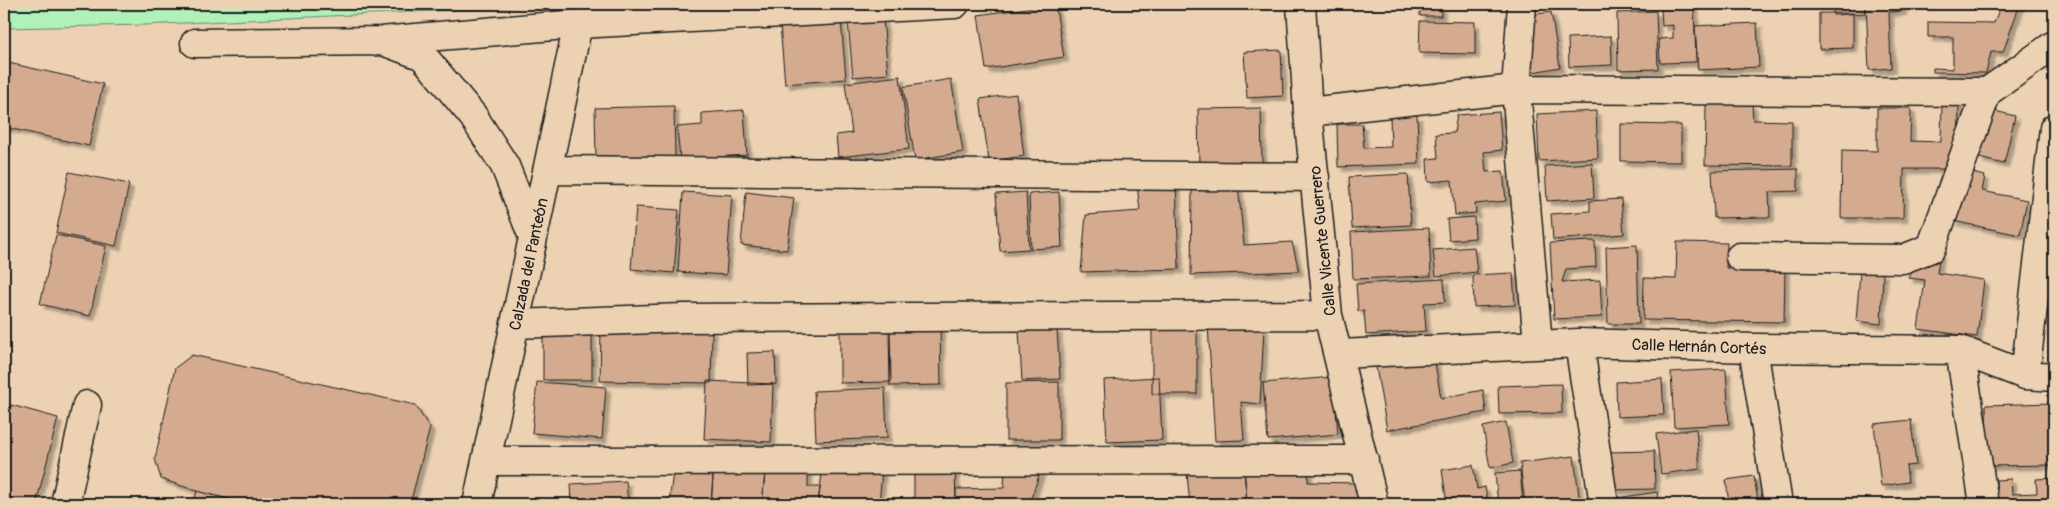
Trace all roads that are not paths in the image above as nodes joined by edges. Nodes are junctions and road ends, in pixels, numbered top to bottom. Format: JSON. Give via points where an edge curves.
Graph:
{"nodes":[{"id":1,"x":955,"y":4,"type":"edge"},
{"id":2,"x":1301,"y":4,"type":"edge"},
{"id":3,"x":1522,"y":4,"type":"edge"},
{"id":4,"x":578,"y":24,"type":"junction"},
{"id":5,"x":381,"y":41,"type":"junction"},
{"id":6,"x":195,"y":44,"type":"dead end"},
{"id":7,"x":2054,"y":45,"type":"edge"},
{"id":8,"x":1516,"y":89,"type":"junction"},
{"id":9,"x":1987,"y":92,"type":"junction"},
{"id":10,"x":1308,"y":112,"type":"junction"},
{"id":11,"x":2054,"y":128,"type":"edge"},
{"id":12,"x":548,"y":170,"type":"junction"},
{"id":13,"x":1315,"y":177,"type":"junction"},
{"id":14,"x":533,"y":237,"type":"junction"},
{"id":15,"x":1740,"y":257,"type":"dead end"},
{"id":16,"x":1328,"y":314,"type":"junction"},
{"id":17,"x":514,"y":324,"type":"junction"},
{"id":18,"x":1578,"y":343,"type":"junction"},
{"id":19,"x":1538,"y":344,"type":"junction"},
{"id":20,"x":1753,"y":348,"type":"junction"},
{"id":21,"x":1960,"y":350,"type":"junction"},
{"id":22,"x":1339,"y":354,"type":"junction"},
{"id":23,"x":2025,"y":374,"type":"junction"},
{"id":24,"x":2054,"y":377,"type":"edge"},
{"id":25,"x":87,"y":405,"type":"dead end"},
{"id":26,"x":1364,"y":460,"type":"junction"},
{"id":27,"x":487,"y":461,"type":"junction"},
{"id":28,"x":65,"y":504,"type":"edge"},
{"id":29,"x":477,"y":504,"type":"edge"},
{"id":30,"x":1374,"y":504,"type":"edge"},
{"id":31,"x":1604,"y":504,"type":"edge"},
{"id":32,"x":1778,"y":504,"type":"edge"},
{"id":33,"x":1984,"y":504,"type":"edge"}],
"edges":[{"from":1,"to":4,"type":"street"},
{"from":2,"to":10,"type":"street","name":"Calle Vicente Guerrero"},
{"from":3,"to":8,"type":"street"},
{"from":4,"to":5,"type":"street"},
{"from":4,"to":12,"type":"street","name":"Calzada del Panteón"},
{"from":5,"to":6,"type":"street"},
{"from":5,"to":14,"type":"street","via":[[422,56],[473,116],[505,166]]},
{"from":7,"to":9,"type":"street"},
{"from":8,"to":9,"type":"street"},
{"from":8,"to":10,"type":"street"},
{"from":8,"to":19,"type":"street"},
{"from":9,"to":15,"type":"street","via":[[1931,248],[1903,258]]},
{"from":10,"to":13,"type":"street","name":"Calle Vicente Guerrero"},
{"from":11,"to":23,"type":"street"},
{"from":12,"to":13,"type":"street"},
{"from":12,"to":14,"type":"street","name":"Calzada del Panteón"},
{"from":13,"to":16,"type":"street","name":"Calle Vicente Guerrero"},
{"from":14,"to":17,"type":"street","name":"Calzada del Panteón"},
{"from":16,"to":17,"type":"street","via":[[683,318]]},
{"from":16,"to":22,"type":"street","name":"Calle Vicente Guerrero"},
{"from":17,"to":27,"type":"street","name":"Calzada del Panteón"},
{"from":18,"to":19,"type":"street","name":"Calle Hernán Cortés"},
{"from":18,"to":20,"type":"street","name":"Calle Hernán Cortés"},
{"from":18,"to":31,"type":"street"},
{"from":19,"to":22,"type":"street","name":"Calle Hernán Cortés"},
{"from":20,"to":21,"type":"street","name":"Calle Hernán Cortés"},
{"from":20,"to":32,"type":"street"},
{"from":21,"to":23,"type":"street","name":"Calle Hernán Cortés"},
{"from":21,"to":33,"type":"street"},
{"from":22,"to":26,"type":"street","name":"Calle Vicente Guerrero"},
{"from":23,"to":24,"type":"street","name":"Calle Hernán Cortés"},
{"from":25,"to":28,"type":"street"},
{"from":26,"to":27,"type":"street"},
{"from":26,"to":30,"type":"street","name":"Calle Vicente Guerrero"},
{"from":27,"to":29,"type":"street","name":"Calzada del Panteón"}]}
